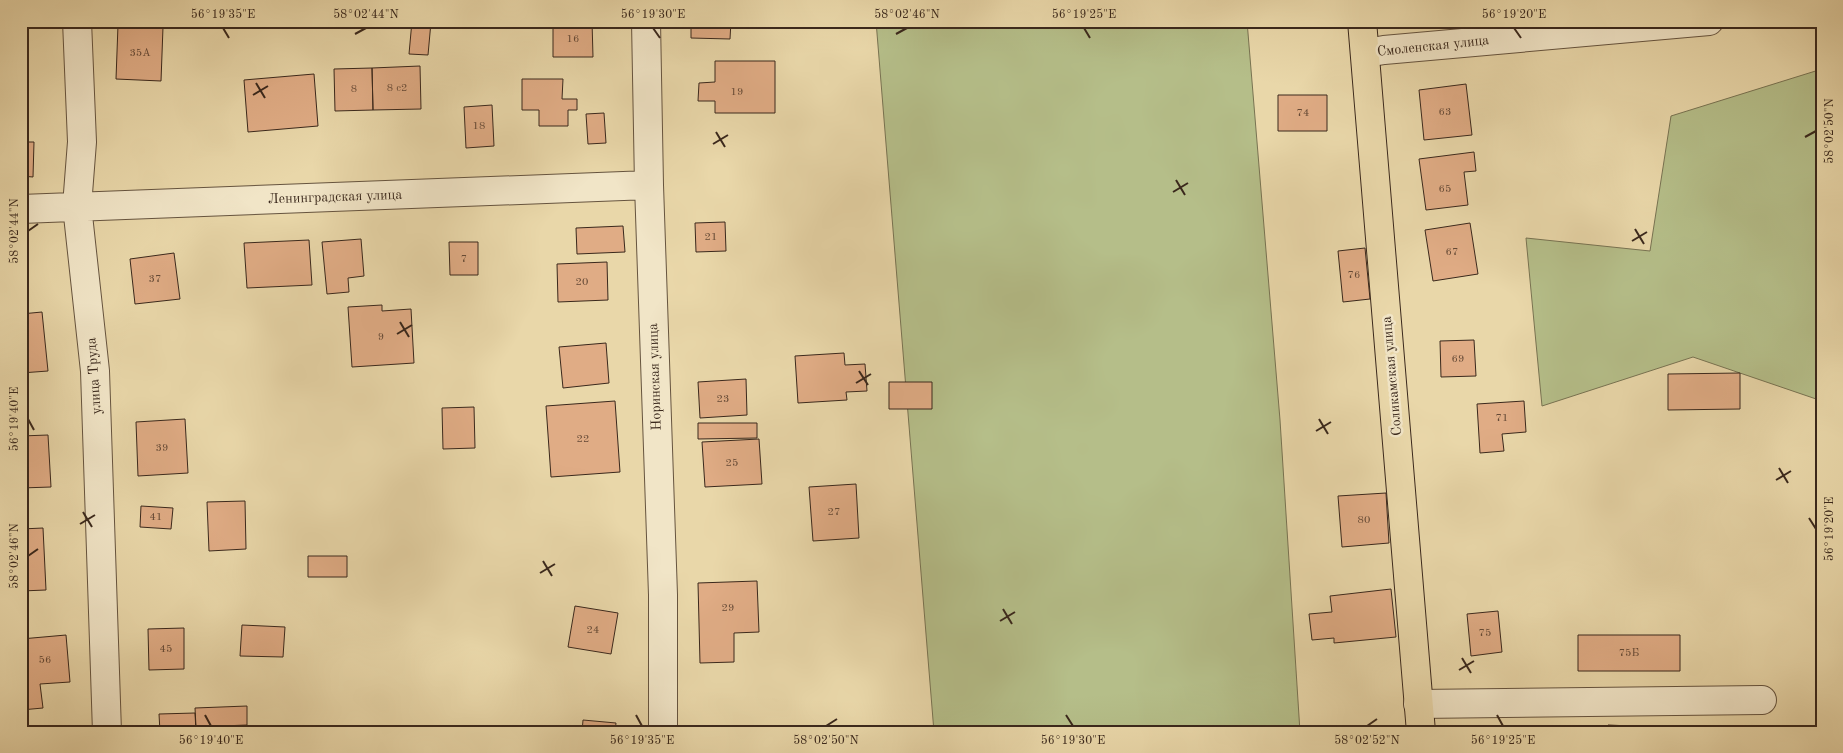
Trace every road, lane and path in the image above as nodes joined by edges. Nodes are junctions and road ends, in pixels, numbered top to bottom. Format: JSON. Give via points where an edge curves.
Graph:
{"nodes":[{"id":1,"x":77,"y":21,"type":"edge"},
{"id":2,"x":646,"y":21,"type":"edge"},
{"id":3,"x":1362,"y":21,"type":"edge"},
{"id":4,"x":1709,"y":21,"type":"edge"},
{"id":5,"x":1366,"y":53,"type":"junction"},
{"id":6,"x":648,"y":185,"type":"junction"},
{"id":7,"x":77,"y":206,"type":"junction"},
{"id":8,"x":21,"y":209,"type":"edge"},
{"id":9,"x":1762,"y":700,"type":"dead end"},
{"id":10,"x":1418,"y":704,"type":"junction"},
{"id":11,"x":107,"y":732,"type":"edge"},
{"id":12,"x":663,"y":732,"type":"edge"},
{"id":13,"x":1421,"y":732,"type":"edge"}],
"edges":[{"from":1,"to":7,"type":"street","name":"улица Труда","via":[[82,142]]},
{"from":2,"to":6,"type":"street","name":"Норинская улица"},
{"from":3,"to":5,"type":"main road","name":"Соликамская улица"},
{"from":4,"to":5,"type":"street","name":"Смоленская улица"},
{"from":5,"to":10,"type":"main road","name":"Соликамская улица"},
{"from":6,"to":7,"type":"street","name":"Ленинградская улица"},
{"from":6,"to":12,"type":"street","name":"Норинская улица","via":[[663,585]]},
{"from":7,"to":8,"type":"street","name":"Ленинградская улица"},
{"from":7,"to":11,"type":"street","name":"улица Труда","via":[[95,371]]},
{"from":9,"to":10,"type":"street"},
{"from":10,"to":13,"type":"main road","name":"Соликамская улица"}]}
